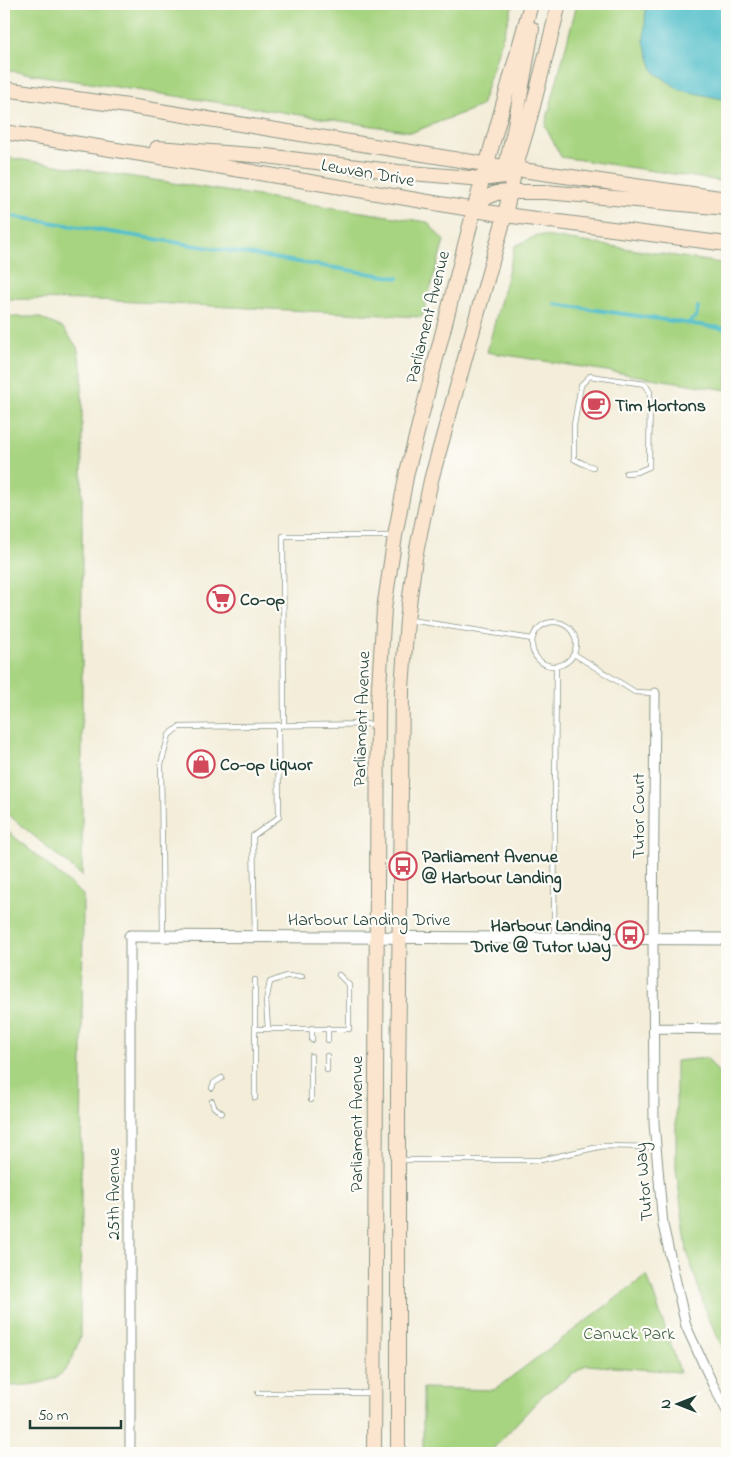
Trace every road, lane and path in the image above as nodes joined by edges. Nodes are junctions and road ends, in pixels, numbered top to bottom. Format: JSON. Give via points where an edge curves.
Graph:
{"nodes":[{"id":1,"x":531,"y":4,"type":"edge"},
{"id":2,"x":537,"y":4,"type":"edge"},
{"id":3,"x":551,"y":4,"type":"edge"},
{"id":4,"x":559,"y":4,"type":"edge"},
{"id":5,"x":540,"y":77,"type":"junction"},
{"id":6,"x":4,"y":89,"type":"edge"},
{"id":7,"x":4,"y":132,"type":"edge"},
{"id":8,"x":62,"y":141,"type":"junction"},
{"id":9,"x":486,"y":164,"type":"junction"},
{"id":10,"x":508,"y":171,"type":"junction"},
{"id":11,"x":482,"y":179,"type":"junction"},
{"id":12,"x":507,"y":192,"type":"junction"},
{"id":13,"x":727,"y":199,"type":"edge"},
{"id":14,"x":727,"y":208,"type":"edge"},
{"id":15,"x":474,"y":210,"type":"junction"},
{"id":16,"x":505,"y":215,"type":"junction"},
{"id":17,"x":727,"y":244,"type":"edge"},
{"id":18,"x":593,"y":467,"type":"dead end"},
{"id":19,"x":626,"y":473,"type":"dead end"},
{"id":20,"x":394,"y":536,"type":"junction"},
{"id":21,"x":407,"y":620,"type":"junction"},
{"id":22,"x":532,"y":639,"type":"junction"},
{"id":23,"x":574,"y":654,"type":"junction"},
{"id":24,"x":556,"y":666,"type":"junction"},
{"id":25,"x":655,"y":694,"type":"joint"},
{"id":26,"x":378,"y":724,"type":"junction"},
{"id":27,"x":278,"y":725,"type":"junction"},
{"id":28,"x":284,"y":725,"type":"junction"},
{"id":29,"x":130,"y":936,"type":"joint"},
{"id":30,"x":163,"y":936,"type":"junction"},
{"id":31,"x":255,"y":936,"type":"junction"},
{"id":32,"x":376,"y":937,"type":"junction"},
{"id":33,"x":399,"y":937,"type":"junction"},
{"id":34,"x":554,"y":938,"type":"junction"},
{"id":35,"x":653,"y":938,"type":"junction"},
{"id":36,"x":727,"y":939,"type":"edge"},
{"id":37,"x":339,"y":975,"type":"dead end"},
{"id":38,"x":302,"y":976,"type":"dead end"},
{"id":39,"x":255,"y":980,"type":"dead end"},
{"id":40,"x":255,"y":1028,"type":"junction"},
{"id":41,"x":268,"y":1028,"type":"junction"},
{"id":42,"x":312,"y":1028,"type":"junction"},
{"id":43,"x":328,"y":1028,"type":"junction"},
{"id":44,"x":654,"y":1028,"type":"junction"},
{"id":45,"x":727,"y":1029,"type":"edge"},
{"id":46,"x":312,"y":1040,"type":"dead end"},
{"id":47,"x":328,"y":1040,"type":"dead end"},
{"id":48,"x":311,"y":1056,"type":"dead end"},
{"id":49,"x":327,"y":1056,"type":"dead end"},
{"id":50,"x":327,"y":1070,"type":"dead end"},
{"id":51,"x":222,"y":1078,"type":"dead end"},
{"id":52,"x":212,"y":1088,"type":"dead end"},
{"id":53,"x":255,"y":1098,"type":"dead end"},
{"id":54,"x":311,"y":1100,"type":"dead end"},
{"id":55,"x":212,"y":1101,"type":"dead end"},
{"id":56,"x":222,"y":1113,"type":"dead end"},
{"id":57,"x":656,"y":1147,"type":"junction"},
{"id":58,"x":398,"y":1160,"type":"junction"},
{"id":59,"x":258,"y":1393,"type":"dead end"},
{"id":60,"x":374,"y":1393,"type":"junction"},
{"id":61,"x":727,"y":1411,"type":"edge"},
{"id":62,"x":130,"y":1453,"type":"edge"},
{"id":63,"x":374,"y":1453,"type":"edge"},
{"id":64,"x":398,"y":1453,"type":"edge"}],
"edges":[{"from":1,"to":9,"type":"main road","name":"Parliament Avenue"},
{"from":2,"to":10,"type":"main road"},
{"from":3,"to":5,"type":"main road","via":[[541,42]]},
{"from":4,"to":5,"type":"main road"},
{"from":5,"to":10,"type":"main road","via":[[529,122]]},
{"from":6,"to":9,"type":"main road","name":"Lewvan Drive"},
{"from":7,"to":8,"type":"main road","name":"Lewvan Drive"},
{"from":8,"to":11,"type":"main road","via":[[266,156]]},
{"from":8,"to":15,"type":"main road","name":"Lewvan Drive"},
{"from":9,"to":10,"type":"main road","name":"Lewvan Drive"},
{"from":9,"to":11,"type":"main road","name":"Parliament Avenue"},
{"from":10,"to":11,"type":"main road"},
{"from":10,"to":12,"type":"main road"},
{"from":10,"to":13,"type":"main road","name":"Lewvan Drive"},
{"from":11,"to":15,"type":"main road","name":"Parliament Avenue"},
{"from":12,"to":14,"type":"main road","via":[[546,192]]},
{"from":12,"to":15,"type":"main road","via":[[486,198]]},
{"from":12,"to":16,"type":"main road"},
{"from":15,"to":16,"type":"main road","name":"Lewvan Drive"},
{"from":15,"to":20,"type":"main road","name":"Parliament Avenue","via":[[407,472]]},
{"from":16,"to":17,"type":"main road","name":"Lewvan Drive"},
{"from":16,"to":21,"type":"main road","via":[[431,480],[415,558]]},
{"from":18,"to":19,"type":"lane","via":[[574,458],[574,425],[581,385],[590,376],[645,384],[650,392],[649,467]]},
{"from":20,"to":26,"type":"main road","name":"Parliament Avenue","via":[[384,609]]},
{"from":20,"to":28,"type":"lane","via":[[283,536]]},
{"from":21,"to":22,"type":"lane"},
{"from":21,"to":33,"type":"main road","via":[[402,688]]},
{"from":22,"to":23,"type":"lane","via":[[535,631],[544,624],[560,622],[574,633],[577,646]]},
{"from":22,"to":24,"type":"lane","via":[[536,657],[545,664]]},
{"from":23,"to":24,"type":"lane"},
{"from":23,"to":25,"type":"lane","via":[[635,692]]},
{"from":24,"to":34,"type":"lane"},
{"from":25,"to":35,"type":"street","name":"Tutor Court"},
{"from":26,"to":28,"type":"lane"},
{"from":26,"to":32,"type":"main road","name":"Parliament Avenue"},
{"from":27,"to":28,"type":"lane"},
{"from":27,"to":30,"type":"lane","via":[[179,727],[169,735],[161,764]]},
{"from":27,"to":31,"type":"lane","via":[[279,817],[253,836]]},
{"from":29,"to":30,"type":"street","name":"Harbour Landing Drive"},
{"from":29,"to":62,"type":"street","name":"25th Avenue"},
{"from":30,"to":31,"type":"street","name":"Harbour Landing Drive"},
{"from":31,"to":32,"type":"street","name":"Harbour Landing Drive"},
{"from":32,"to":33,"type":"street","name":"Harbour Landing Drive"},
{"from":32,"to":60,"type":"main road","name":"Parliament Avenue"},
{"from":33,"to":34,"type":"street","name":"Harbour Landing Drive"},
{"from":33,"to":58,"type":"main road"},
{"from":34,"to":35,"type":"street","name":"Harbour Landing Drive"},
{"from":35,"to":36,"type":"street","name":"Harbour Landing Drive"},
{"from":35,"to":44,"type":"street","name":"Tutor Way"},
{"from":37,"to":43,"type":"lane","via":[[349,985],[349,1028]]},
{"from":38,"to":41,"type":"lane","via":[[286,976],[270,982],[266,1001]]},
{"from":39,"to":40,"type":"lane"},
{"from":40,"to":41,"type":"lane"},
{"from":40,"to":53,"type":"lane"},
{"from":41,"to":42,"type":"lane"},
{"from":42,"to":43,"type":"lane"},
{"from":42,"to":46,"type":"lane"},
{"from":43,"to":47,"type":"lane"},
{"from":44,"to":45,"type":"street"},
{"from":44,"to":57,"type":"street","name":"Tutor Way"},
{"from":48,"to":54,"type":"lane"},
{"from":49,"to":50,"type":"lane"},
{"from":51,"to":52,"type":"lane"},
{"from":55,"to":56,"type":"lane"},
{"from":57,"to":58,"type":"lane","via":[[603,1146],[541,1160]]},
{"from":57,"to":61,"type":"street","name":"Tutor Way","via":[[663,1225],[686,1326]]},
{"from":58,"to":64,"type":"main road"},
{"from":59,"to":60,"type":"lane"},
{"from":60,"to":63,"type":"main road","name":"Parliament Avenue"}]}
